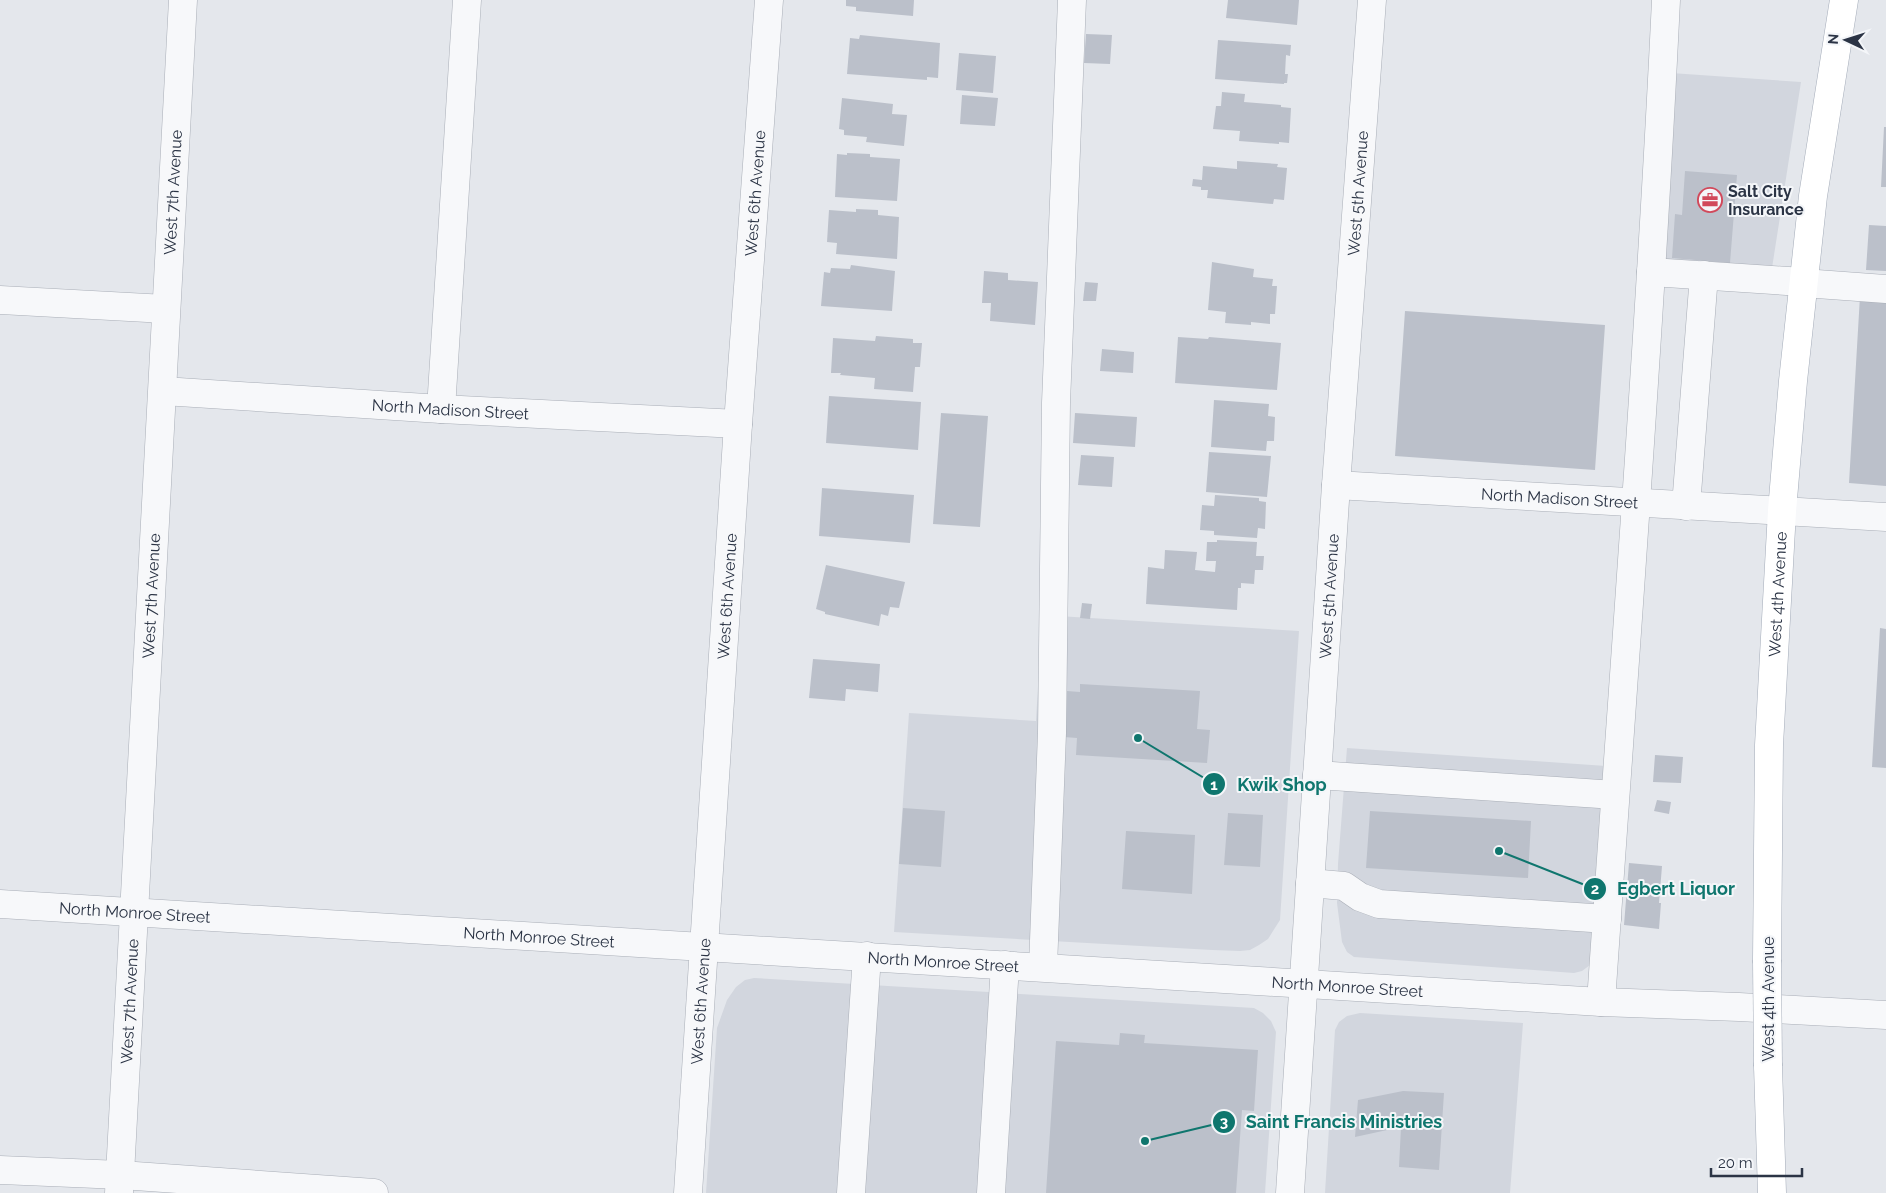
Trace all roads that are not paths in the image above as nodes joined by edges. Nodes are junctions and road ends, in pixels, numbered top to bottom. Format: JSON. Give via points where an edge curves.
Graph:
{"nodes":[{"id":1,"x":183,"y":0,"type":"edge"},
{"id":2,"x":467,"y":0,"type":"edge"},
{"id":3,"x":769,"y":0,"type":"edge"},
{"id":4,"x":1072,"y":0,"type":"edge"},
{"id":5,"x":1372,"y":0,"type":"edge"},
{"id":6,"x":1666,"y":0,"type":"edge"},
{"id":7,"x":1844,"y":0,"type":"edge"},
{"id":8,"x":1651,"y":272,"type":"junction"},
{"id":9,"x":1704,"y":276,"type":"junction"},
{"id":10,"x":1803,"y":283,"type":"junction"},
{"id":11,"x":1886,"y":289,"type":"edge"},
{"id":12,"x":0,"y":300,"type":"edge"},
{"id":13,"x":166,"y":309,"type":"junction"},
{"id":14,"x":163,"y":390,"type":"junction"},
{"id":15,"x":441,"y":409,"type":"junction"},
{"id":16,"x":738,"y":424,"type":"junction"},
{"id":17,"x":1336,"y":485,"type":"junction"},
{"id":18,"x":1635,"y":502,"type":"junction"},
{"id":19,"x":1686,"y":506,"type":"junction"},
{"id":20,"x":1782,"y":511,"type":"junction"},
{"id":21,"x":1886,"y":517,"type":"edge"},
{"id":22,"x":1317,"y":776,"type":"junction"},
{"id":23,"x":1615,"y":795,"type":"junction"},
{"id":24,"x":1310,"y":883,"type":"junction"},
{"id":25,"x":0,"y":904,"type":"edge"},
{"id":26,"x":133,"y":912,"type":"junction"},
{"id":27,"x":1607,"y":919,"type":"junction"},
{"id":28,"x":703,"y":946,"type":"junction"},
{"id":29,"x":867,"y":956,"type":"junction"},
{"id":30,"x":1005,"y":965,"type":"junction"},
{"id":31,"x":1043,"y":967,"type":"junction"},
{"id":32,"x":1304,"y":982,"type":"junction"},
{"id":33,"x":1601,"y":1002,"type":"junction"},
{"id":34,"x":1886,"y":1015,"type":"edge"},
{"id":35,"x":0,"y":1170,"type":"edge"},
{"id":36,"x":120,"y":1184,"type":"edge"},
{"id":37,"x":374,"y":1193,"type":"edge"},
{"id":38,"x":688,"y":1193,"type":"edge"},
{"id":39,"x":852,"y":1193,"type":"edge"},
{"id":40,"x":991,"y":1193,"type":"edge"},
{"id":41,"x":1290,"y":1193,"type":"edge"},
{"id":42,"x":1772,"y":1193,"type":"edge"}],
"edges":[{"from":1,"to":13,"type":"street","name":"West 7th Avenue"},
{"from":2,"to":15,"type":"street"},
{"from":3,"to":16,"type":"street","name":"West 6th Avenue"},
{"from":4,"to":31,"type":"street","via":[[1056,403],[1052,733]]},
{"from":5,"to":17,"type":"street","name":"West 5th Avenue"},
{"from":6,"to":8,"type":"street"},
{"from":7,"to":10,"type":"main road","name":"West 4th Avenue","via":[[1813,196]]},
{"from":8,"to":9,"type":"street"},
{"from":8,"to":18,"type":"street"},
{"from":9,"to":10,"type":"street"},
{"from":9,"to":19,"type":"street"},
{"from":10,"to":11,"type":"street"},
{"from":10,"to":20,"type":"main road","name":"West 4th Avenue"},
{"from":12,"to":13,"type":"street"},
{"from":13,"to":14,"type":"street","name":"West 7th Avenue"},
{"from":14,"to":15,"type":"street","name":"North Madison Street"},
{"from":14,"to":26,"type":"street","name":"West 7th Avenue"},
{"from":15,"to":16,"type":"street","name":"North Madison Street"},
{"from":16,"to":28,"type":"street","name":"West 6th Avenue"},
{"from":17,"to":18,"type":"street","name":"North Madison Street"},
{"from":17,"to":22,"type":"street","name":"West 5th Avenue"},
{"from":18,"to":19,"type":"street","name":"North Madison Street"},
{"from":18,"to":23,"type":"street"},
{"from":19,"to":20,"type":"street","name":"North Madison Street"},
{"from":20,"to":21,"type":"street","name":"North Madison Street"},
{"from":20,"to":42,"type":"main road","name":"West 4th Avenue","bridge":true,"via":[[1769,745],[1767,960]]},
{"from":22,"to":23,"type":"street"},
{"from":22,"to":24,"type":"street","name":"West 5th Avenue"},
{"from":23,"to":27,"type":"street"},
{"from":24,"to":27,"type":"street","via":[[1344,886],[1379,904]]},
{"from":24,"to":32,"type":"street","name":"West 5th Avenue"},
{"from":25,"to":26,"type":"street","name":"North Monroe Street"},
{"from":26,"to":28,"type":"street","name":"North Monroe Street"},
{"from":26,"to":36,"type":"street","name":"West 7th Avenue"},
{"from":27,"to":33,"type":"street"},
{"from":28,"to":29,"type":"street","name":"North Monroe Street"},
{"from":28,"to":38,"type":"street","name":"West 6th Avenue"},
{"from":29,"to":30,"type":"street","name":"North Monroe Street"},
{"from":29,"to":39,"type":"street"},
{"from":30,"to":31,"type":"street","name":"North Monroe Street"},
{"from":30,"to":40,"type":"street"},
{"from":31,"to":32,"type":"street","name":"North Monroe Street"},
{"from":32,"to":33,"type":"street","name":"North Monroe Street"},
{"from":32,"to":41,"type":"street","name":"West 5th Avenue"},
{"from":33,"to":34,"type":"street","name":"North Monroe Street"},
{"from":35,"to":36,"type":"street"},
{"from":36,"to":37,"type":"street"}]}
